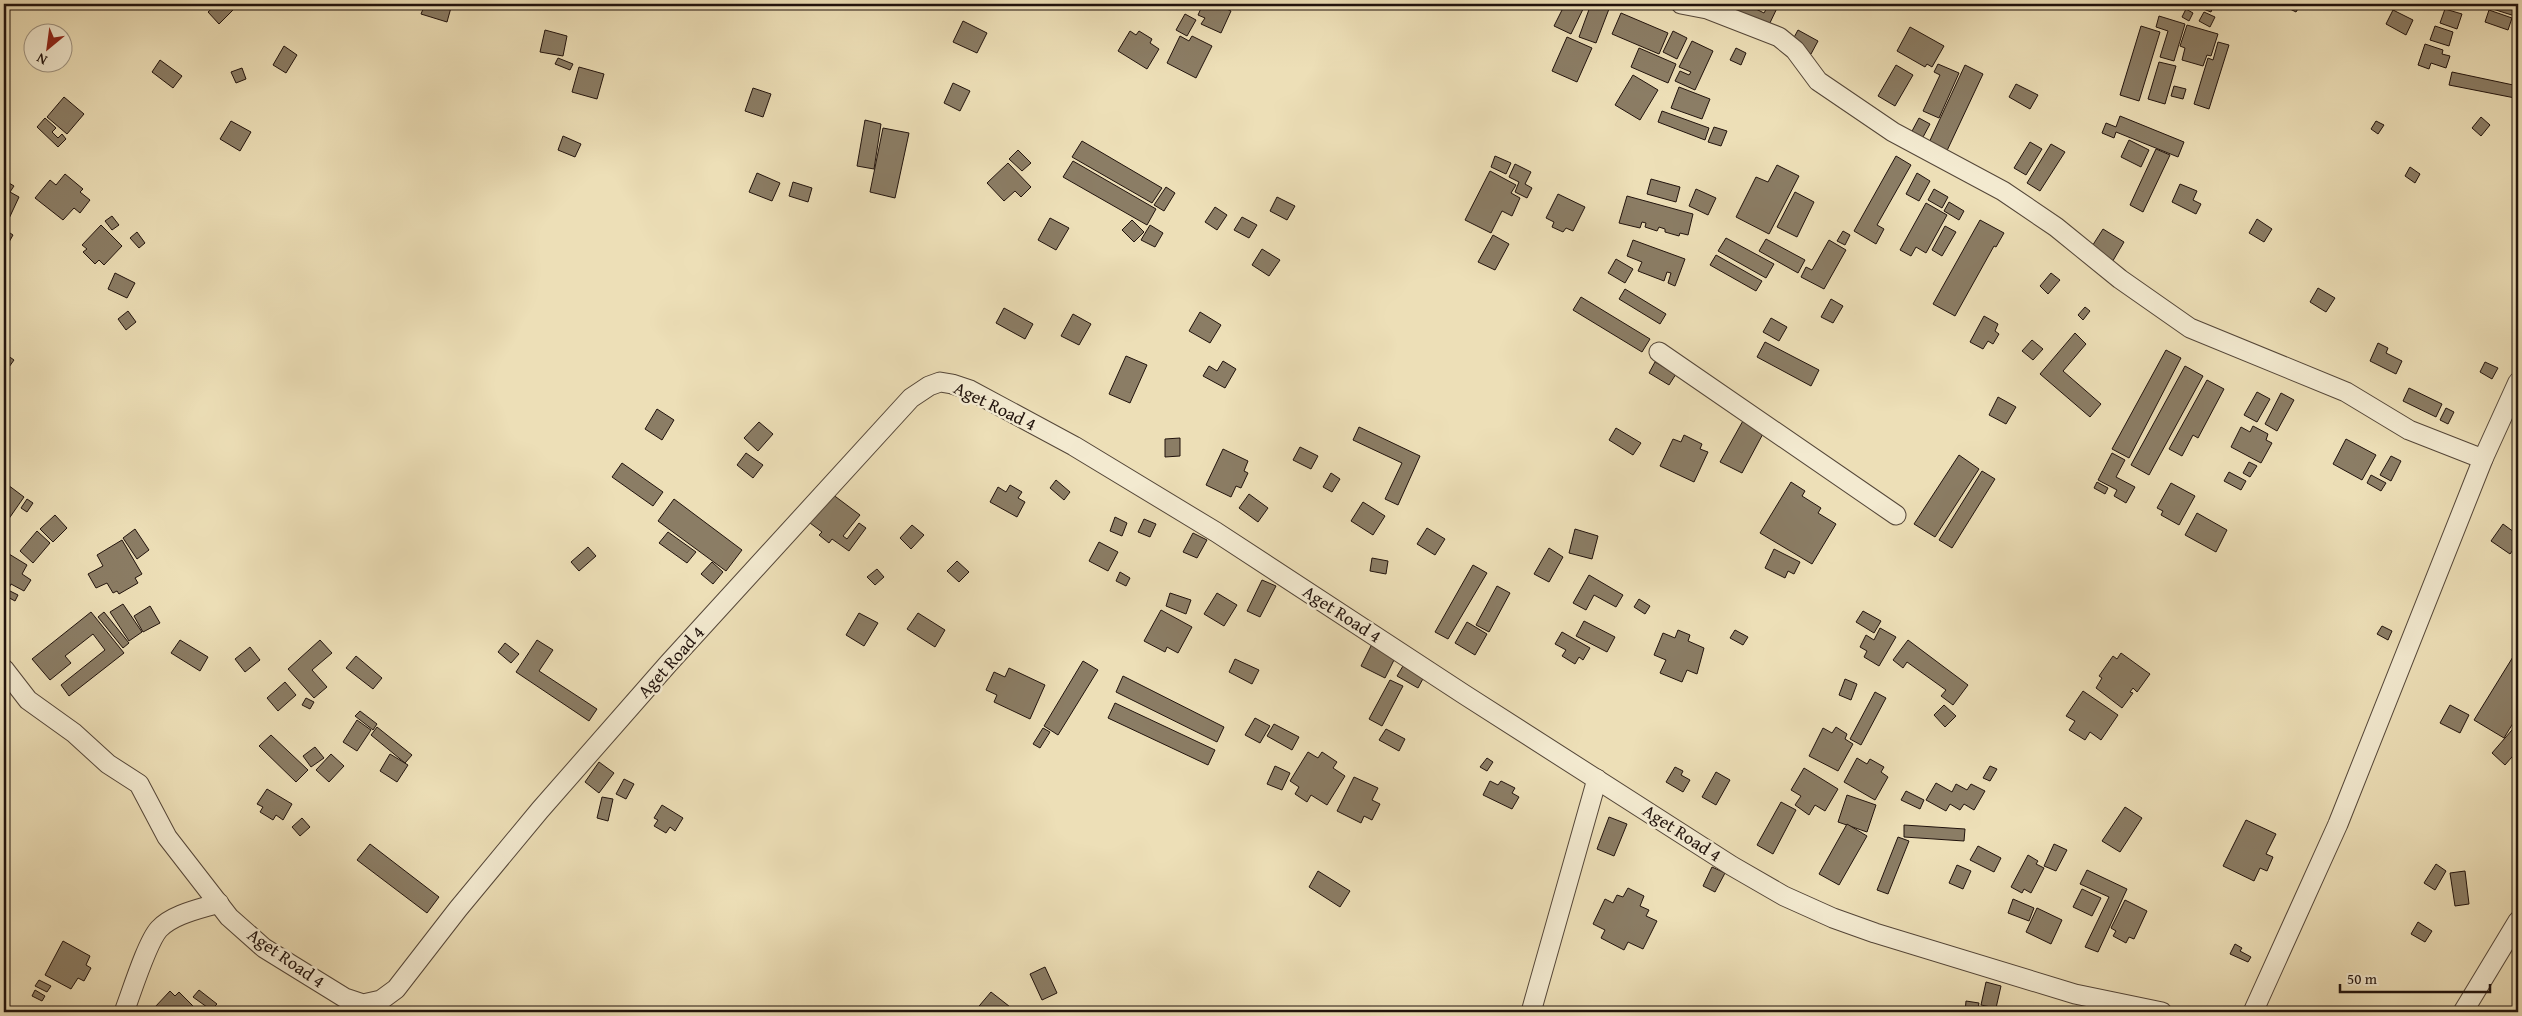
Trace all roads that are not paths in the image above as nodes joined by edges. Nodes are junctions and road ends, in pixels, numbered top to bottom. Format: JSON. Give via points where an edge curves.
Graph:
{"nodes":[{"id":1,"x":1681,"y":4,"type":"edge"},
{"id":2,"x":1659,"y":352,"type":"dead end"},
{"id":3,"x":2518,"y":382,"type":"edge"},
{"id":4,"x":2483,"y":459,"type":"junction"},
{"id":5,"x":1896,"y":516,"type":"dead end"},
{"id":6,"x":4,"y":669,"type":"edge"},
{"id":7,"x":1597,"y":779,"type":"junction"},
{"id":8,"x":219,"y":902,"type":"junction"},
{"id":9,"x":2518,"y":921,"type":"edge"},
{"id":10,"x":124,"y":1012,"type":"edge"},
{"id":11,"x":1531,"y":1012,"type":"edge"},
{"id":12,"x":2162,"y":1012,"type":"edge"},
{"id":13,"x":2253,"y":1012,"type":"edge"},
{"id":14,"x":2463,"y":1012,"type":"edge"}],
"edges":[{"from":1,"to":4,"type":"street","via":[[1707,9],[1780,37],[1796,50],[1818,81],[1893,132],[2004,191],[2190,328],[2346,392],[2409,430]]},
{"from":2,"to":5,"type":"street"},
{"from":3,"to":4,"type":"street"},
{"from":4,"to":13,"type":"street","via":[[2338,824]]},
{"from":6,"to":8,"type":"street","name":"Aget Road 4","via":[[28,700],[74,733],[108,764],[139,784],[167,837]]},
{"from":7,"to":8,"type":"street","name":"Aget Road 4","via":[[1200,522],[970,390],[940,382],[911,398],[668,664],[529,823],[396,989],[381,1000],[362,1004],[345,998],[298,970],[264,948],[229,917]]},
{"from":7,"to":11,"type":"street"},
{"from":7,"to":12,"type":"street","name":"Aget Road 4","via":[[1732,866],[1784,896],[1833,918],[2075,994]]},
{"from":8,"to":10,"type":"street","via":[[184,914],[158,930]]},
{"from":9,"to":14,"type":"street"}]}
